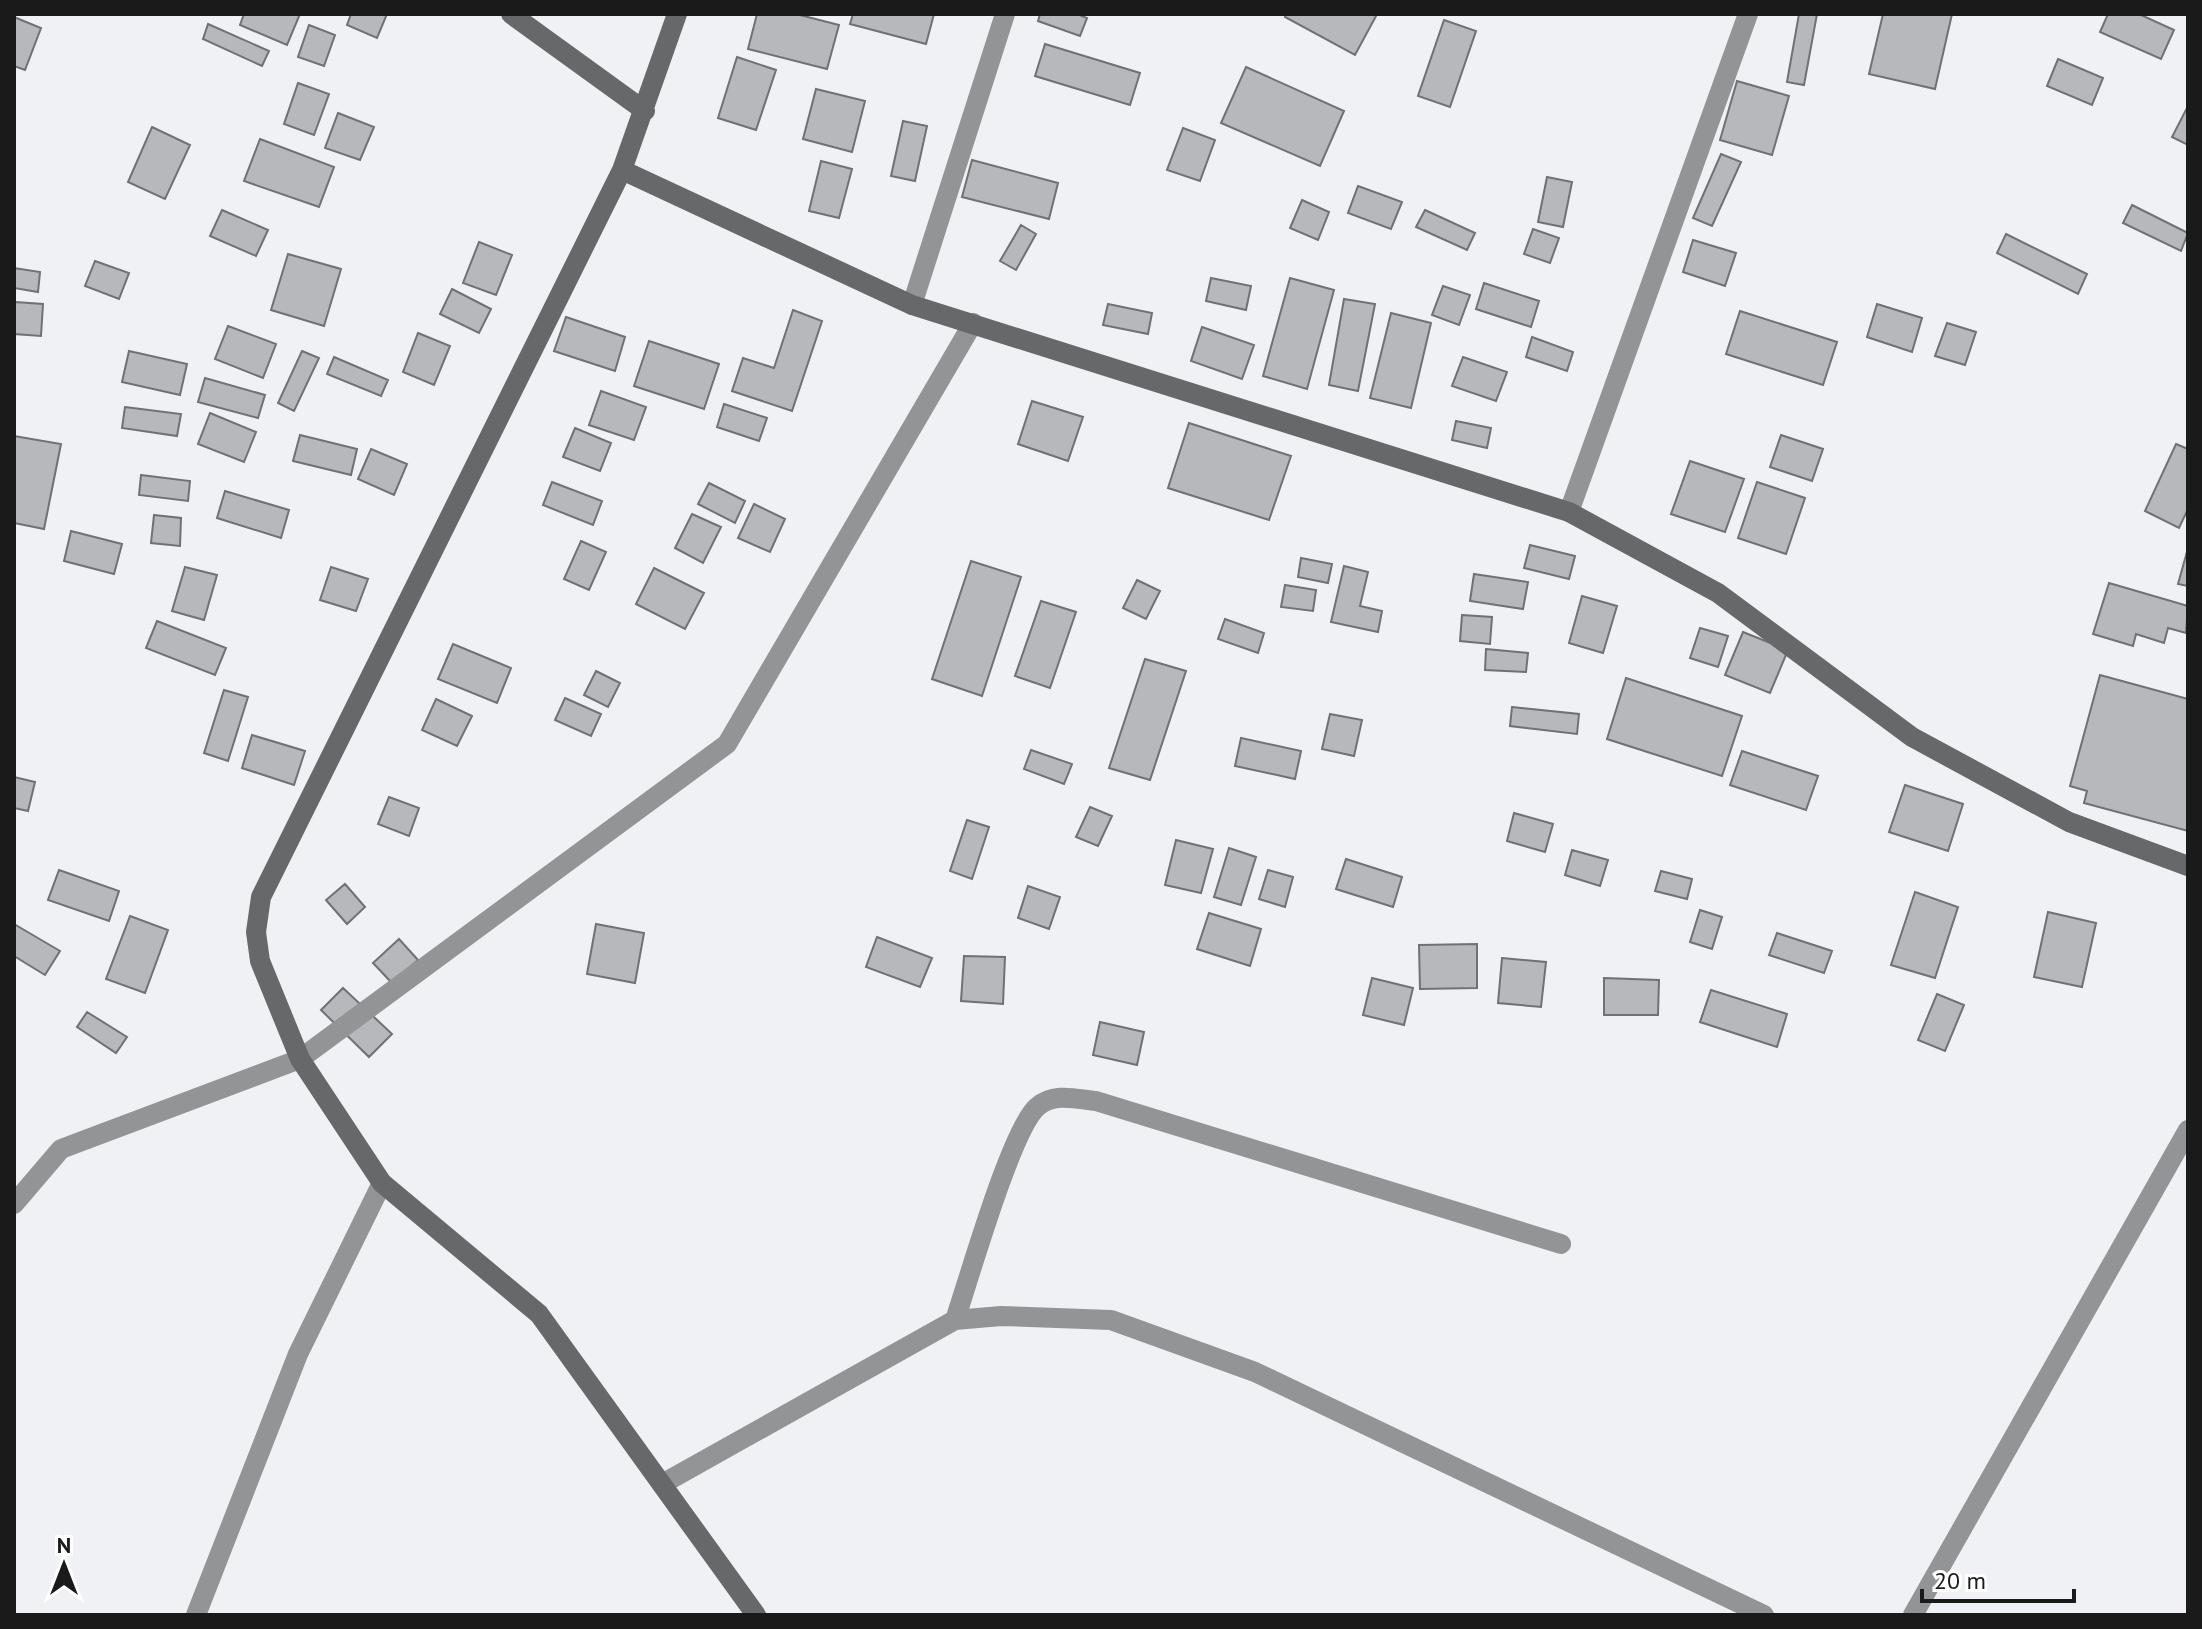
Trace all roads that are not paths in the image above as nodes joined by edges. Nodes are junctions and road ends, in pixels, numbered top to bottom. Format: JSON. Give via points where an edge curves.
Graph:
{"nodes":[{"id":1,"x":511,"y":14,"type":"edge"},
{"id":2,"x":677,"y":14,"type":"edge"},
{"id":3,"x":1005,"y":14,"type":"edge"},
{"id":4,"x":1748,"y":14,"type":"edge"},
{"id":5,"x":645,"y":111,"type":"junction"},
{"id":6,"x":622,"y":170,"type":"junction"},
{"id":7,"x":912,"y":305,"type":"junction"},
{"id":8,"x":973,"y":323,"type":"junction"},
{"id":9,"x":1569,"y":512,"type":"junction"},
{"id":10,"x":2188,"y":866,"type":"edge"},
{"id":11,"x":300,"y":1059,"type":"junction"},
{"id":12,"x":2188,"y":1130,"type":"edge"},
{"id":13,"x":382,"y":1183,"type":"junction"},
{"id":14,"x":14,"y":1204,"type":"edge"},
{"id":15,"x":1561,"y":1244,"type":"dead end"},
{"id":16,"x":955,"y":1320,"type":"junction"},
{"id":17,"x":662,"y":1484,"type":"junction"},
{"id":18,"x":196,"y":1615,"type":"edge"},
{"id":19,"x":756,"y":1615,"type":"edge"},
{"id":20,"x":1764,"y":1615,"type":"edge"},
{"id":21,"x":1913,"y":1615,"type":"edge"}],
"edges":[{"from":1,"to":5,"type":"street"},
{"from":2,"to":5,"type":"street"},
{"from":3,"to":7,"type":"street"},
{"from":4,"to":9,"type":"street"},
{"from":5,"to":6,"type":"street"},
{"from":6,"to":7,"type":"street"},
{"from":6,"to":11,"type":"street","via":[[261,897],[256,932],[260,961]]},
{"from":7,"to":8,"type":"street"},
{"from":8,"to":9,"type":"street"},
{"from":8,"to":11,"type":"street","via":[[727,744]]},
{"from":9,"to":10,"type":"street","via":[[1718,593],[1912,737],[2069,822]]},
{"from":11,"to":13,"type":"street"},
{"from":11,"to":14,"type":"street","via":[[61,1149]]},
{"from":12,"to":21,"type":"street"},
{"from":13,"to":17,"type":"street","via":[[539,1314]]},
{"from":13,"to":18,"type":"street","via":[[298,1354]]},
{"from":15,"to":16,"type":"street","via":[[1096,1101],[1061,1096],[1037,1107],[1018,1134]]},
{"from":16,"to":17,"type":"street"},
{"from":16,"to":20,"type":"street","via":[[1111,1320],[1255,1372]]},
{"from":17,"to":19,"type":"street"}]}
